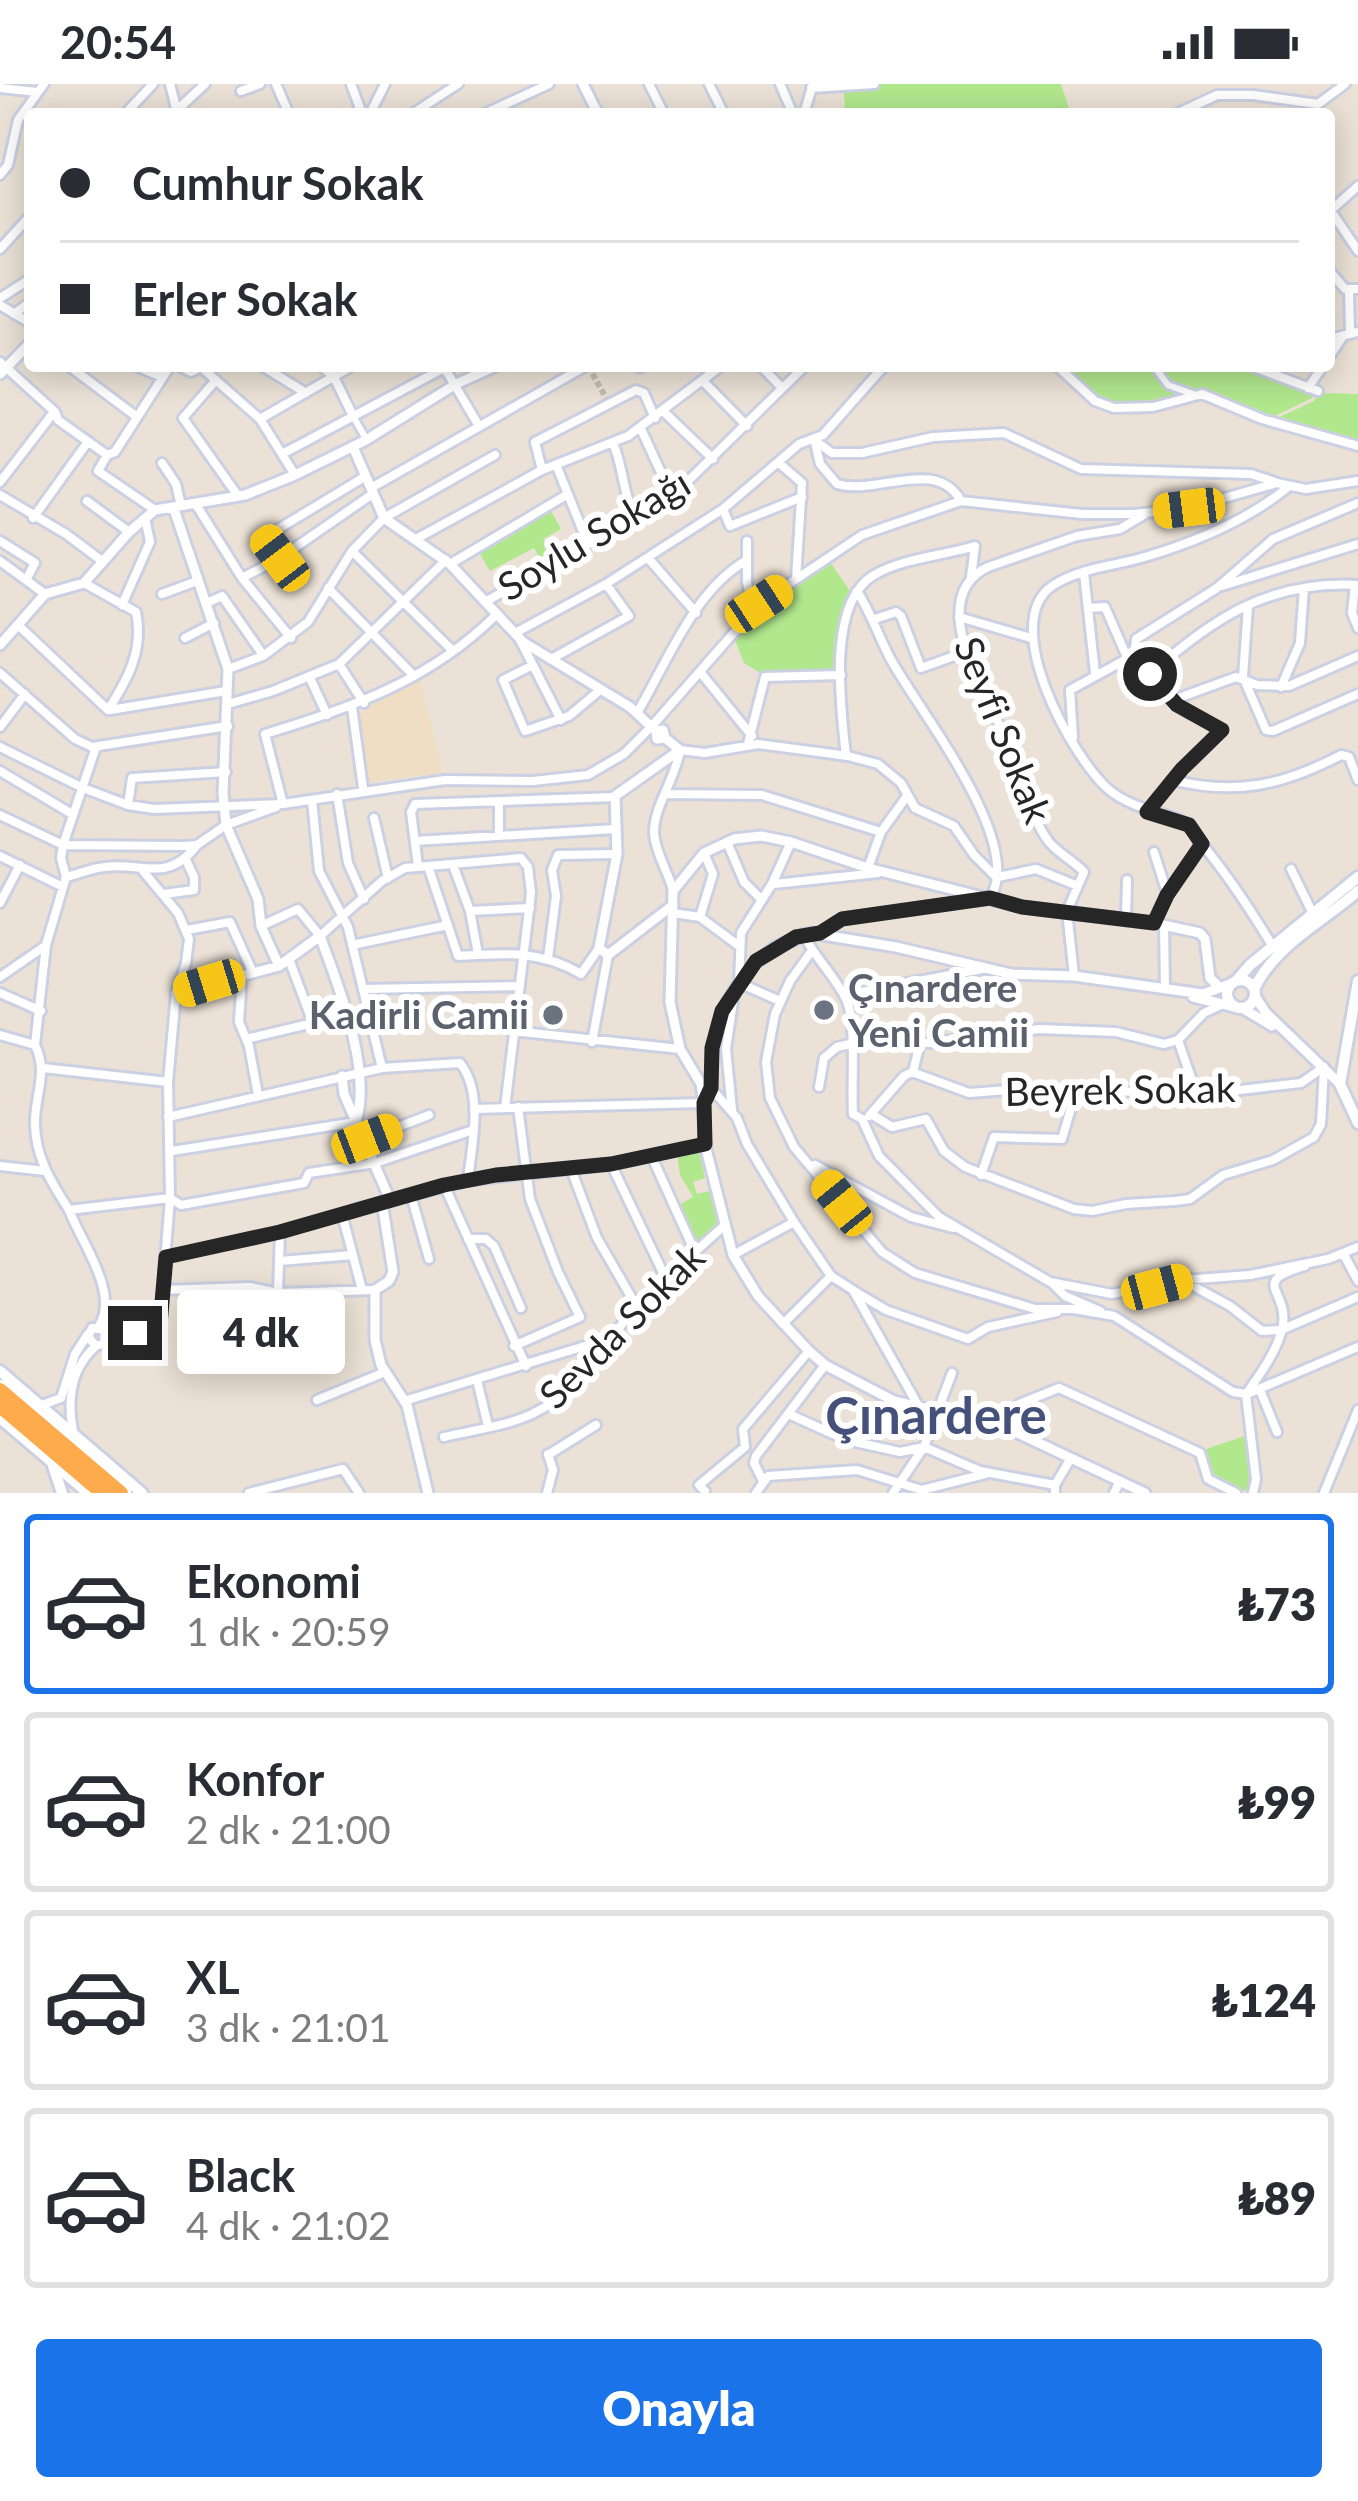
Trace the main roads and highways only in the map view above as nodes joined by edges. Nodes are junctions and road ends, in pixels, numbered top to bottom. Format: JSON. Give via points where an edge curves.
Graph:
{"nodes":[{"id":1,"x":1358,"y":877,"type":"edge"},
{"id":2,"x":1358,"y":891,"type":"edge"},
{"id":3,"x":1315,"y":920,"type":"junction"},
{"id":4,"x":1276,"y":951,"type":"junction"},
{"id":5,"x":1358,"y":981,"type":"edge"},
{"id":6,"x":1229,"y":984,"type":"junction"},
{"id":7,"x":1254,"y":993,"type":"junction"},
{"id":8,"x":1358,"y":1123,"type":"edge"},
{"id":9,"x":0,"y":1372,"type":"edge"},
{"id":10,"x":0,"y":1390,"type":"edge"},
{"id":11,"x":0,"y":1406,"type":"edge"},
{"id":12,"x":0,"y":1418,"type":"edge"},
{"id":13,"x":48,"y":1458,"type":"junction"},
{"id":14,"x":62,"y":1493,"type":"edge"},
{"id":15,"x":88,"y":1493,"type":"edge"},
{"id":16,"x":102,"y":1493,"type":"edge"},
{"id":17,"x":121,"y":1493,"type":"edge"},
{"id":18,"x":142,"y":1493,"type":"edge"}],
"edges":[{"from":1,"to":3,"type":"main road"},
{"from":2,"to":3,"type":"main road"},
{"from":3,"to":4,"type":"main road"},
{"from":4,"to":6,"type":"main road"},
{"from":4,"to":7,"type":"main road"},
{"from":5,"to":8,"type":"main road","via":[[1340,1084]]},
{"from":6,"to":7,"type":"main road","via":[[1248,982]]},
{"from":6,"to":7,"type":"main road","via":[[1233,1007]]},
{"from":9,"to":18,"type":"main road"},
{"from":10,"to":17,"type":"highway"},
{"from":11,"to":16,"type":"highway"},
{"from":12,"to":13,"type":"main road"},
{"from":13,"to":14,"type":"main road"},
{"from":13,"to":15,"type":"main road"}]}
